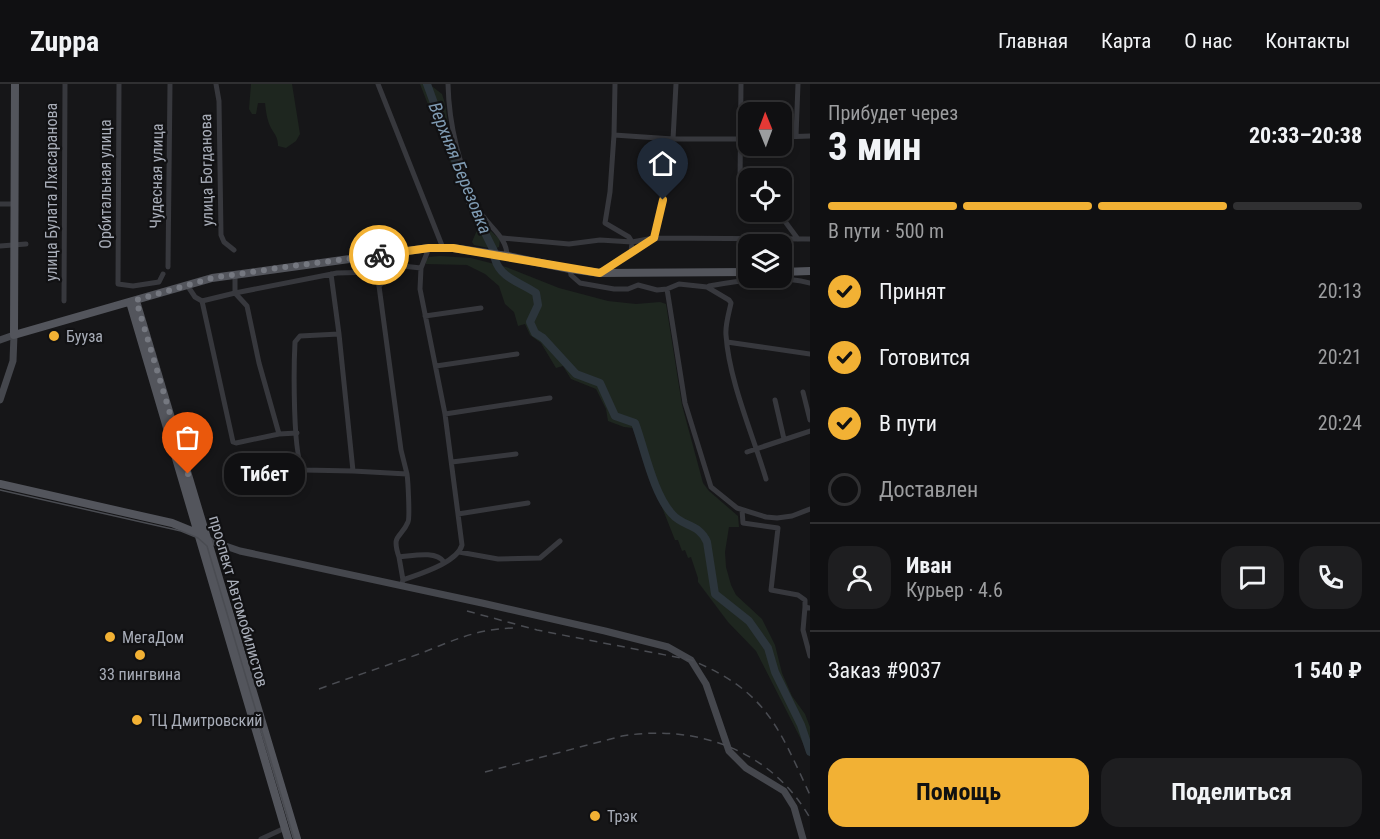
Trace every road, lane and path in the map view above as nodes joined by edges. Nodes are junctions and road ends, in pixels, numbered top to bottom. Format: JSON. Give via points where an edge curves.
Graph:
{"nodes":[{"id":1,"x":15,"y":84,"type":"edge"},
{"id":2,"x":65,"y":84,"type":"edge"},
{"id":3,"x":119,"y":84,"type":"edge"},
{"id":4,"x":170,"y":84,"type":"edge"},
{"id":5,"x":216,"y":84,"type":"edge"},
{"id":6,"x":378,"y":84,"type":"edge"},
{"id":7,"x":448,"y":84,"type":"edge"},
{"id":8,"x":615,"y":84,"type":"edge"},
{"id":9,"x":676,"y":84,"type":"edge"},
{"id":10,"x":741,"y":84,"type":"edge"},
{"id":11,"x":798,"y":84,"type":"edge"},
{"id":12,"x":742,"y":102,"type":"edge"},
{"id":13,"x":614,"y":135,"type":"junction"},
{"id":14,"x":792,"y":136,"type":"edge"},
{"id":15,"x":796,"y":136,"type":"junction"},
{"id":16,"x":810,"y":136,"type":"edge"},
{"id":17,"x":673,"y":139,"type":"junction"},
{"id":18,"x":738,"y":139,"type":"edge"},
{"id":19,"x":0,"y":204,"type":"edge"},
{"id":20,"x":15,"y":204,"type":"junction"},
{"id":21,"x":785,"y":222,"type":"edge"},
{"id":22,"x":502,"y":238,"type":"junction"},
{"id":23,"x":654,"y":238,"type":"junction"},
{"id":24,"x":810,"y":238,"type":"edge"},
{"id":25,"x":798,"y":239,"type":"junction"},
{"id":26,"x":632,"y":242,"type":"junction"},
{"id":27,"x":15,"y":244,"type":"junction"},
{"id":28,"x":26,"y":244,"type":"dead end"},
{"id":29,"x":0,"y":246,"type":"edge"},
{"id":30,"x":429,"y":248,"type":"junction"},
{"id":31,"x":443,"y":248,"type":"junction"},
{"id":32,"x":234,"y":250,"type":"dead end"},
{"id":33,"x":630,"y":253,"type":"junction"},
{"id":34,"x":373,"y":256,"type":"junction"},
{"id":35,"x":507,"y":256,"type":"junction"},
{"id":36,"x":389,"y":260,"type":"junction"},
{"id":37,"x":168,"y":267,"type":"dead end"},
{"id":38,"x":422,"y":268,"type":"junction"},
{"id":39,"x":570,"y":269,"type":"junction"},
{"id":40,"x":376,"y":272,"type":"junction"},
{"id":41,"x":738,"y":272,"type":"edge"},
{"id":42,"x":792,"y":272,"type":"edge"},
{"id":43,"x":810,"y":272,"type":"edge"},
{"id":44,"x":600,"y":273,"type":"junction"},
{"id":45,"x":163,"y":274,"type":"dead end"},
{"id":46,"x":235,"y":274,"type":"junction"},
{"id":47,"x":331,"y":274,"type":"junction"},
{"id":48,"x":810,"y":283,"type":"edge"},
{"id":49,"x":187,"y":285,"type":"junction"},
{"id":50,"x":379,"y":286,"type":"junction"},
{"id":51,"x":707,"y":287,"type":"junction"},
{"id":52,"x":668,"y":289,"type":"junction"},
{"id":53,"x":235,"y":293,"type":"junction"},
{"id":54,"x":64,"y":301,"type":"dead end"},
{"id":55,"x":133,"y":301,"type":"junction"},
{"id":56,"x":202,"y":301,"type":"junction"},
{"id":57,"x":481,"y":308,"type":"dead end"},
{"id":58,"x":425,"y":316,"type":"junction"},
{"id":59,"x":339,"y":334,"type":"junction"},
{"id":60,"x":14,"y":335,"type":"junction"},
{"id":61,"x":0,"y":340,"type":"edge"},
{"id":62,"x":727,"y":342,"type":"junction"},
{"id":63,"x":517,"y":354,"type":"dead end"},
{"id":64,"x":810,"y":354,"type":"edge"},
{"id":65,"x":436,"y":366,"type":"junction"},
{"id":66,"x":803,"y":392,"type":"dead end"},
{"id":67,"x":550,"y":398,"type":"dead end"},
{"id":68,"x":0,"y":400,"type":"edge"},
{"id":69,"x":775,"y":400,"type":"dead end"},
{"id":70,"x":445,"y":414,"type":"junction"},
{"id":71,"x":810,"y":420,"type":"edge"},
{"id":72,"x":810,"y":431,"type":"edge"},
{"id":73,"x":297,"y":433,"type":"junction"},
{"id":74,"x":279,"y":434,"type":"junction"},
{"id":75,"x":784,"y":439,"type":"junction"},
{"id":76,"x":757,"y":449,"type":"junction"},
{"id":77,"x":747,"y":452,"type":"dead end"},
{"id":78,"x":516,"y":454,"type":"dead end"},
{"id":79,"x":452,"y":462,"type":"junction"},
{"id":80,"x":353,"y":471,"type":"junction"},
{"id":81,"x":407,"y":474,"type":"junction"},
{"id":82,"x":766,"y":479,"type":"dead end"},
{"id":83,"x":0,"y":484,"type":"edge"},
{"id":84,"x":528,"y":503,"type":"dead end"},
{"id":85,"x":810,"y":509,"type":"edge"},
{"id":86,"x":742,"y":510,"type":"junction"},
{"id":87,"x":458,"y":514,"type":"junction"},
{"id":88,"x":197,"y":533,"type":"junction"},
{"id":89,"x":208,"y":540,"type":"junction"},
{"id":90,"x":560,"y":541,"type":"dead end"},
{"id":91,"x":459,"y":552,"type":"junction"},
{"id":92,"x":399,"y":557,"type":"junction"},
{"id":93,"x":444,"y":562,"type":"junction"},
{"id":94,"x":402,"y":583,"type":"junction"},
{"id":95,"x":808,"y":608,"type":"edge"},
{"id":96,"x":810,"y":656,"type":"edge"},
{"id":97,"x":285,"y":828,"type":"junction"},
{"id":98,"x":261,"y":839,"type":"edge"},
{"id":99,"x":288,"y":839,"type":"edge"},
{"id":100,"x":297,"y":839,"type":"edge"},
{"id":101,"x":803,"y":839,"type":"edge"}],
"edges":[{"from":1,"to":20,"type":"main road"},
{"from":2,"to":54,"type":"street","name":"улица Булата Лхасаранова"},
{"from":3,"to":45,"type":"street","name":"Орбитальная улица","via":[[118,284],[159,282]]},
{"from":4,"to":37,"type":"street","name":"Чудесная улица"},
{"from":5,"to":32,"type":"street","name":"улица Богданова","via":[[221,235]]},
{"from":6,"to":31,"type":"street"},
{"from":7,"to":22,"type":"street","via":[[452,135],[479,210]]},
{"from":8,"to":13,"type":"street"},
{"from":9,"to":17,"type":"street"},
{"from":10,"to":12,"type":"street"},
{"from":11,"to":15,"type":"street"},
{"from":13,"to":17,"type":"street"},
{"from":13,"to":26,"type":"street","via":[[605,224]]},
{"from":14,"to":15,"type":"street"},
{"from":15,"to":16,"type":"street"},
{"from":17,"to":18,"type":"street"},
{"from":17,"to":23,"type":"street"},
{"from":19,"to":20,"type":"street"},
{"from":20,"to":27,"type":"main road"},
{"from":21,"to":25,"type":"street"},
{"from":22,"to":26,"type":"street","via":[[569,244],[600,240]]},
{"from":22,"to":35,"type":"street"},
{"from":23,"to":25,"type":"street"},
{"from":23,"to":26,"type":"street"},
{"from":23,"to":33,"type":"street"},
{"from":24,"to":25,"type":"street"},
{"from":26,"to":33,"type":"street"},
{"from":27,"to":28,"type":"street"},
{"from":27,"to":29,"type":"street"},
{"from":27,"to":60,"type":"main road"},
{"from":30,"to":31,"type":"main road"},
{"from":30,"to":36,"type":"main road"},
{"from":30,"to":38,"type":"street"},
{"from":31,"to":35,"type":"main road"},
{"from":33,"to":44,"type":"street"},
{"from":34,"to":36,"type":"main road"},
{"from":34,"to":40,"type":"street"},
{"from":34,"to":46,"type":"main road"},
{"from":35,"to":39,"type":"main road"},
{"from":36,"to":38,"type":"street"},
{"from":36,"to":40,"type":"street"},
{"from":36,"to":50,"type":"street","via":[[391,275]]},
{"from":38,"to":58,"type":"street","via":[[420,289]]},
{"from":39,"to":44,"type":"main road"},
{"from":39,"to":52,"type":"street","via":[[580,283],[614,289],[638,285],[652,290]]},
{"from":40,"to":47,"type":"street"},
{"from":40,"to":50,"type":"street"},
{"from":41,"to":44,"type":"main road"},
{"from":42,"to":43,"type":"main road"},
{"from":46,"to":49,"type":"main road"},
{"from":46,"to":53,"type":"street"},
{"from":47,"to":53,"type":"street"},
{"from":47,"to":59,"type":"street"},
{"from":48,"to":51,"type":"street","via":[[744,280]]},
{"from":49,"to":55,"type":"main road"},
{"from":49,"to":56,"type":"street"},
{"from":50,"to":81,"type":"street","via":[[400,450]]},
{"from":51,"to":52,"type":"street","via":[[679,284]]},
{"from":51,"to":62,"type":"street","via":[[730,303]]},
{"from":52,"to":86,"type":"street","via":[[686,403],[708,482]]},
{"from":53,"to":56,"type":"street"},
{"from":53,"to":74,"type":"street","via":[[247,306]]},
{"from":55,"to":60,"type":"main road"},
{"from":55,"to":88,"type":"main road","name":"проспект Автомобилистов"},
{"from":55,"to":89,"type":"main road","name":"проспект Автомобилистов"},
{"from":56,"to":74,"type":"street","via":[[233,442]]},
{"from":57,"to":58,"type":"street"},
{"from":58,"to":65,"type":"street"},
{"from":59,"to":73,"type":"street","via":[[300,336],[295,342]]},
{"from":59,"to":80,"type":"street"},
{"from":60,"to":61,"type":"street"},
{"from":60,"to":68,"type":"street","via":[[13,361]]},
{"from":62,"to":64,"type":"street"},
{"from":62,"to":76,"type":"street"},
{"from":63,"to":65,"type":"street"},
{"from":65,"to":70,"type":"street"},
{"from":66,"to":71,"type":"street"},
{"from":67,"to":70,"type":"street"},
{"from":69,"to":75,"type":"street"},
{"from":70,"to":79,"type":"street"},
{"from":72,"to":75,"type":"street"},
{"from":73,"to":74,"type":"street"},
{"from":73,"to":80,"type":"street","via":[[300,468]]},
{"from":75,"to":76,"type":"street"},
{"from":76,"to":77,"type":"street"},
{"from":76,"to":82,"type":"street"},
{"from":78,"to":79,"type":"street"},
{"from":79,"to":87,"type":"street"},
{"from":80,"to":81,"type":"street"},
{"from":81,"to":92,"type":"street","via":[[409,520],[396,538]]},
{"from":83,"to":88,"type":"main road","via":[[172,523]]},
{"from":84,"to":87,"type":"street"},
{"from":85,"to":86,"type":"street","via":[[777,518]]},
{"from":86,"to":95,"type":"street","via":[[743,523],[778,528],[771,590],[798,595]]},
{"from":87,"to":91,"type":"street","via":[[462,545]]},
{"from":88,"to":89,"type":"main road"},
{"from":88,"to":97,"type":"main road","name":"проспект Автомобилистов"},
{"from":89,"to":94,"type":"street","via":[[240,551]]},
{"from":89,"to":100,"type":"main road","name":"проспект Автомобилистов"},
{"from":90,"to":91,"type":"street","via":[[540,558],[498,559]]},
{"from":91,"to":93,"type":"street"},
{"from":92,"to":93,"type":"street","via":[[435,555]]},
{"from":92,"to":94,"type":"street"},
{"from":93,"to":94,"type":"street"},
{"from":94,"to":101,"type":"street","via":[[668,647],[691,660],[706,684],[729,751],[746,768],[784,791],[794,807]]},
{"from":95,"to":96,"type":"street","via":[[803,630]]},
{"from":97,"to":98,"type":"street"},
{"from":97,"to":99,"type":"main road","name":"проспект Автомобилистов"}]}
